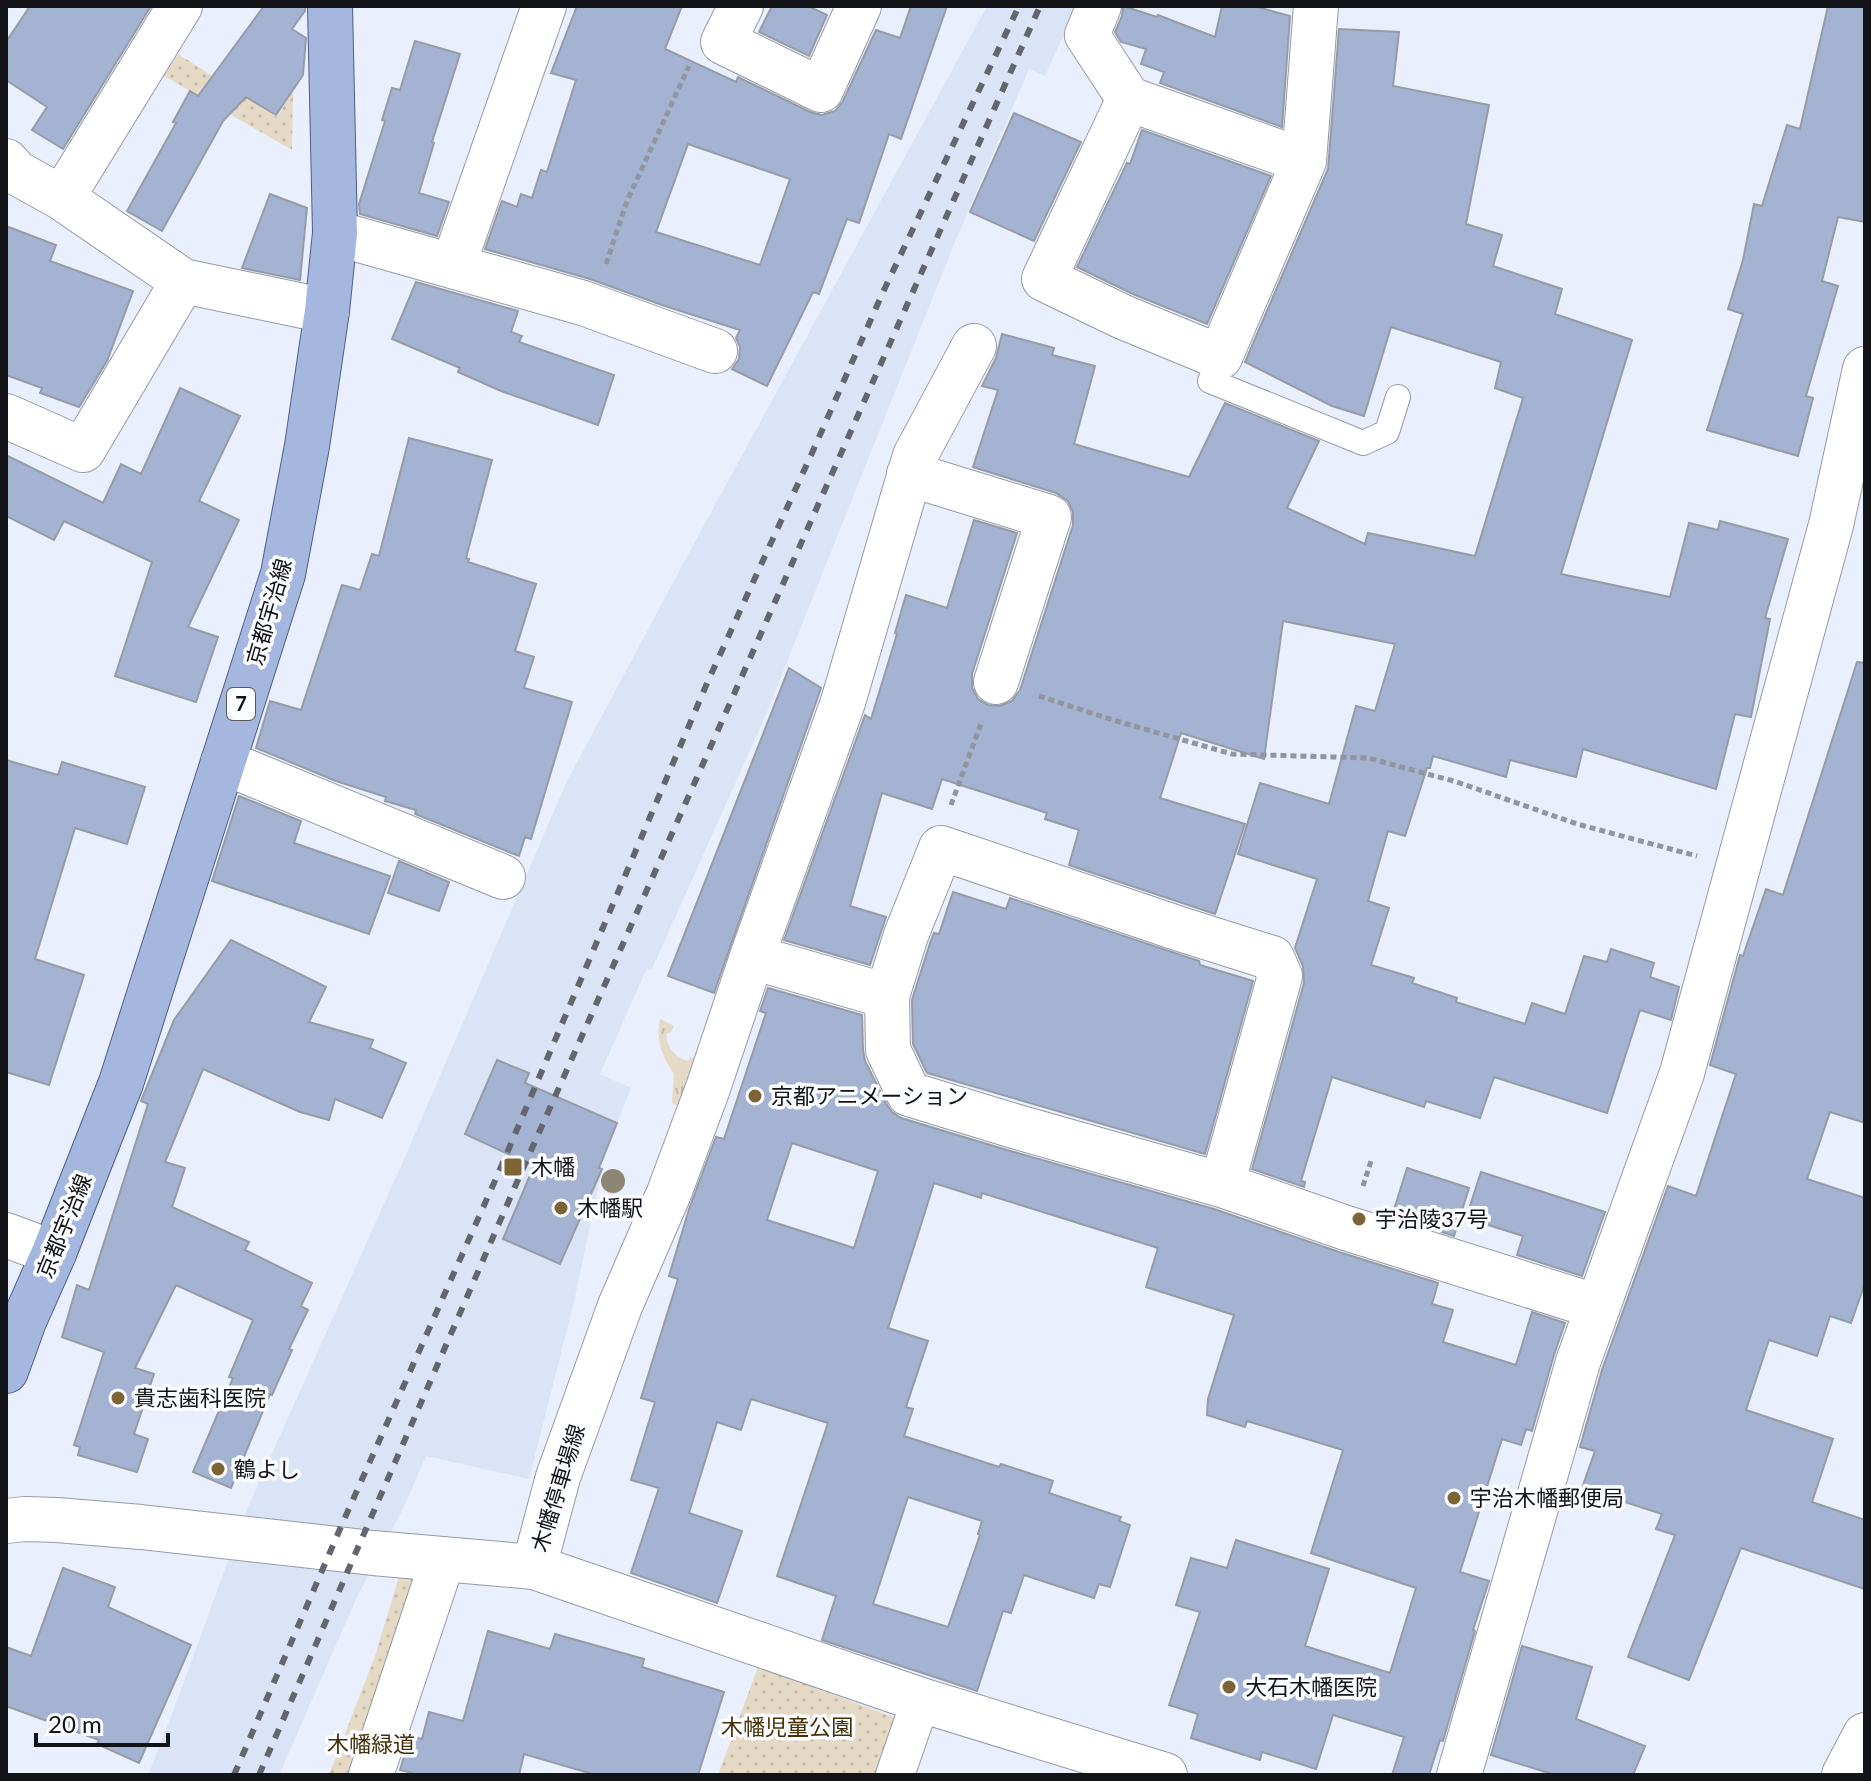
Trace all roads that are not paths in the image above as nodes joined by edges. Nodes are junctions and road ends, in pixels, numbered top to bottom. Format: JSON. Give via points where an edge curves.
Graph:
{"nodes":[{"id":1,"x":180,"y":6,"type":"edge"},
{"id":2,"x":330,"y":6,"type":"edge"},
{"id":3,"x":544,"y":6,"type":"edge"},
{"id":4,"x":859,"y":6,"type":"edge"},
{"id":5,"x":1099,"y":6,"type":"edge"},
{"id":6,"x":1316,"y":6,"type":"edge"},
{"id":7,"x":732,"y":24,"type":"edge"},
{"id":8,"x":1129,"y":99,"type":"junction"},
{"id":9,"x":6,"y":161,"type":"edge"},
{"id":10,"x":1304,"y":161,"type":"junction"},
{"id":11,"x":62,"y":198,"type":"junction"},
{"id":12,"x":335,"y":233,"type":"junction"},
{"id":13,"x":453,"y":266,"type":"junction"},
{"id":14,"x":183,"y":281,"type":"junction"},
{"id":15,"x":327,"y":311,"type":"junction"},
{"id":16,"x":974,"y":346,"type":"dead end"},
{"id":17,"x":715,"y":351,"type":"dead end"},
{"id":18,"x":1220,"y":357,"type":"junction"},
{"id":19,"x":1865,"y":369,"type":"edge"},
{"id":20,"x":1398,"y":397,"type":"dead end"},
{"id":21,"x":6,"y":416,"type":"edge"},
{"id":22,"x":909,"y":474,"type":"junction"},
{"id":23,"x":996,"y":682,"type":"road end"},
{"id":24,"x":223,"y":762,"type":"junction"},
{"id":25,"x":503,"y":877,"type":"dead end"},
{"id":26,"x":752,"y":957,"type":"junction"},
{"id":27,"x":887,"y":996,"type":"junction"},
{"id":28,"x":1222,"y":1185,"type":"junction"},
{"id":29,"x":6,"y":1235,"type":"edge"},
{"id":30,"x":54,"y":1253,"type":"junction"},
{"id":31,"x":1598,"y":1307,"type":"junction"},
{"id":32,"x":6,"y":1371,"type":"edge"},
{"id":33,"x":6,"y":1521,"type":"edge"},
{"id":34,"x":443,"y":1559,"type":"junction"},
{"id":35,"x":534,"y":1567,"type":"junction"},
{"id":36,"x":921,"y":1700,"type":"junction"},
{"id":37,"x":1865,"y":1735,"type":"edge"},
{"id":38,"x":371,"y":1775,"type":"edge"},
{"id":39,"x":895,"y":1775,"type":"edge"},
{"id":40,"x":1165,"y":1775,"type":"edge"},
{"id":41,"x":1459,"y":1775,"type":"edge"},
{"id":42,"x":1844,"y":1775,"type":"edge"}],
"edges":[{"from":1,"to":11,"type":"street"},
{"from":2,"to":12,"type":"main road","name":"京都宇治線","number":"7"},
{"from":3,"to":13,"type":"street"},
{"from":4,"to":7,"type":"street","via":[[821,90]]},
{"from":5,"to":8,"type":"street","via":[[1087,35]]},
{"from":6,"to":10,"type":"street"},
{"from":8,"to":10,"type":"street"},
{"from":8,"to":18,"type":"street","via":[[1044,279]]},
{"from":9,"to":11,"type":"street"},
{"from":10,"to":18,"type":"street"},
{"from":11,"to":14,"type":"street"},
{"from":12,"to":13,"type":"street"},
{"from":12,"to":15,"type":"main road","name":"京都宇治線","number":"7"},
{"from":13,"to":17,"type":"street","via":[[592,306]]},
{"from":14,"to":15,"type":"street"},
{"from":14,"to":21,"type":"street","via":[[83,450]]},
{"from":15,"to":24,"type":"main road","name":"京都宇治線","number":"7","via":[[283,574]]},
{"from":16,"to":22,"type":"street","name":"木幡停車場線"},
{"from":18,"to":20,"type":"lane","via":[[1210,381],[1363,443],[1387,432]]},
{"from":19,"to":31,"type":"street","via":[[1831,525],[1682,1073]]},
{"from":22,"to":23,"type":"street","via":[[1049,517]]},
{"from":22,"to":26,"type":"street","name":"木幡停車場線","via":[[843,702]]},
{"from":24,"to":25,"type":"street"},
{"from":24,"to":30,"type":"main road","name":"京都宇治線","number":"7","via":[[121,1083]]},
{"from":26,"to":27,"type":"street"},
{"from":26,"to":35,"type":"street","name":"木幡停車場線","via":[[669,1193],[620,1306],[568,1449]]},
{"from":27,"to":28,"type":"street","via":[[888,1050],[909,1094]]},
{"from":27,"to":28,"type":"street","via":[[941,848],[1272,958],[1280,976]]},
{"from":28,"to":31,"type":"street"},
{"from":29,"to":30,"type":"street"},
{"from":30,"to":32,"type":"main road","name":"京都宇治線","number":"7"},
{"from":31,"to":41,"type":"street"},
{"from":33,"to":34,"type":"street","name":"木幡停車場線","via":[[141,1527]]},
{"from":34,"to":35,"type":"street","name":"木幡停車場線"},
{"from":34,"to":38,"type":"street"},
{"from":35,"to":36,"type":"street"},
{"from":36,"to":39,"type":"street"},
{"from":36,"to":40,"type":"street"},
{"from":37,"to":42,"type":"street"}]}
